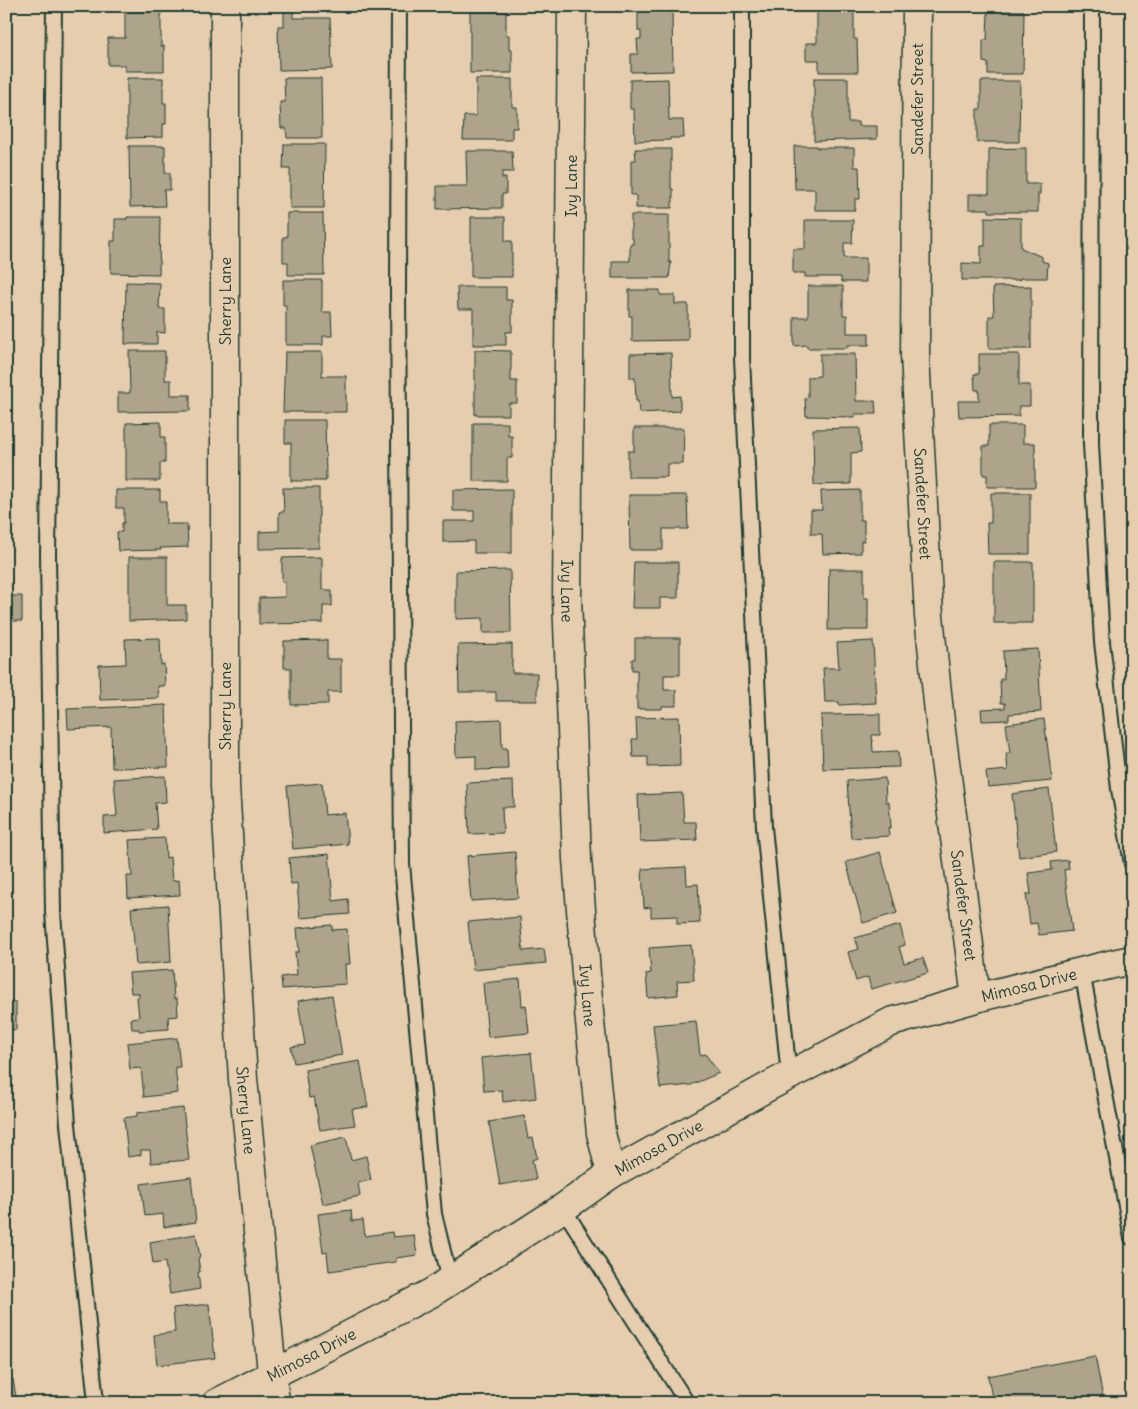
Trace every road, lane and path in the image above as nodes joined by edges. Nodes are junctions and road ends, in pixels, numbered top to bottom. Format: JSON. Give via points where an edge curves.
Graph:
{"nodes":[{"id":1,"x":54,"y":6,"type":"edge"},
{"id":2,"x":225,"y":6,"type":"edge"},
{"id":3,"x":399,"y":6,"type":"edge"},
{"id":4,"x":572,"y":6,"type":"edge"},
{"id":5,"x":742,"y":6,"type":"edge"},
{"id":6,"x":917,"y":6,"type":"edge"},
{"id":7,"x":1092,"y":6,"type":"edge"},
{"id":8,"x":1132,"y":864,"type":"edge"},
{"id":9,"x":1132,"y":960,"type":"edge"},
{"id":10,"x":1082,"y":972,"type":"junction"},
{"id":11,"x":976,"y":998,"type":"junction"},
{"id":12,"x":789,"y":1076,"type":"junction"},
{"id":13,"x":611,"y":1174,"type":"junction"},
{"id":14,"x":563,"y":1208,"type":"junction"},
{"id":15,"x":1131,"y":1233,"type":"edge"},
{"id":16,"x":450,"y":1280,"type":"junction"},
{"id":17,"x":272,"y":1375,"type":"junction"},
{"id":18,"x":96,"y":1403,"type":"edge"},
{"id":19,"x":217,"y":1403,"type":"edge"},
{"id":20,"x":275,"y":1403,"type":"edge"},
{"id":21,"x":687,"y":1403,"type":"edge"}],
"edges":[{"from":1,"to":18,"type":"lane","via":[[48,546],[53,912],[68,1124]]},
{"from":2,"to":17,"type":"street","name":"Sherry Lane","via":[[225,786],[243,1079]]},
{"from":3,"to":16,"type":"lane","via":[[402,864],[434,1214]]},
{"from":4,"to":13,"type":"street","name":"Ivy Lane","via":[[567,598],[577,859],[601,1133]]},
{"from":5,"to":12,"type":"lane","via":[[742,358],[764,827]]},
{"from":6,"to":11,"type":"street","name":"Sandefer Street","via":[[915,355],[929,616]]},
{"from":7,"to":8,"type":"lane","via":[[1091,444],[1102,642],[1119,790]]},
{"from":9,"to":10,"type":"street","name":"Mimosa Drive"},
{"from":10,"to":11,"type":"street","name":"Mimosa Drive"},
{"from":10,"to":15,"type":"lane"},
{"from":11,"to":12,"type":"street","name":"Mimosa Drive","via":[[892,1022]]},
{"from":12,"to":13,"type":"street","name":"Mimosa Drive"},
{"from":13,"to":14,"type":"street","name":"Mimosa Drive"},
{"from":14,"to":16,"type":"street","name":"Mimosa Drive"},
{"from":14,"to":21,"type":"lane"},
{"from":16,"to":17,"type":"street","name":"Mimosa Drive","via":[[431,1293]]},
{"from":17,"to":19,"type":"street","name":"Mimosa Drive"},
{"from":17,"to":20,"type":"street","name":"Sherry Lane"}]}
